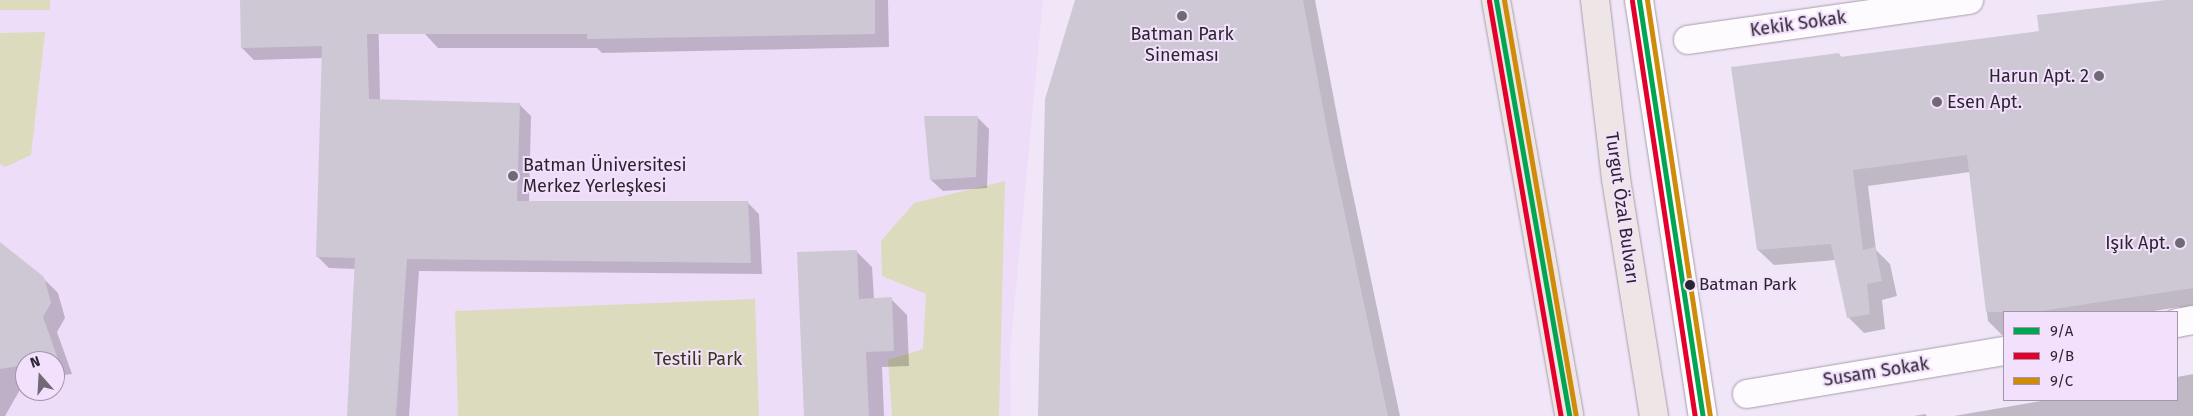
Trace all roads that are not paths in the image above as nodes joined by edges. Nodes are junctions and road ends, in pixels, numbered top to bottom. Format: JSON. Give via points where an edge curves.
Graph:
{"nodes":[{"id":1,"x":1496,"y":0,"type":"edge"},
{"id":2,"x":1595,"y":0,"type":"edge"},
{"id":3,"x":1639,"y":0,"type":"edge"},
{"id":4,"x":1969,"y":0,"type":"edge"},
{"id":5,"x":1688,"y":40,"type":"dead end"},
{"id":6,"x":2193,"y":320,"type":"edge"},
{"id":7,"x":2178,"y":323,"type":"edge"},
{"id":8,"x":2003,"y":351,"type":"edge"},
{"id":9,"x":1748,"y":394,"type":"dead end"},
{"id":10,"x":1569,"y":416,"type":"edge"},
{"id":11,"x":1654,"y":416,"type":"edge"},
{"id":12,"x":1703,"y":416,"type":"edge"}],
"edges":[{"from":1,"to":10,"type":"main road"},
{"from":2,"to":11,"type":"main road","name":"Turgut Özal Bulvarı","via":[[1616,179]]},
{"from":3,"to":12,"type":"street"},
{"from":4,"to":5,"type":"street","name":"Kekik Sokak"},
{"from":6,"to":7,"type":"street"},
{"from":8,"to":9,"type":"street","name":"Susam Sokak"}]}
